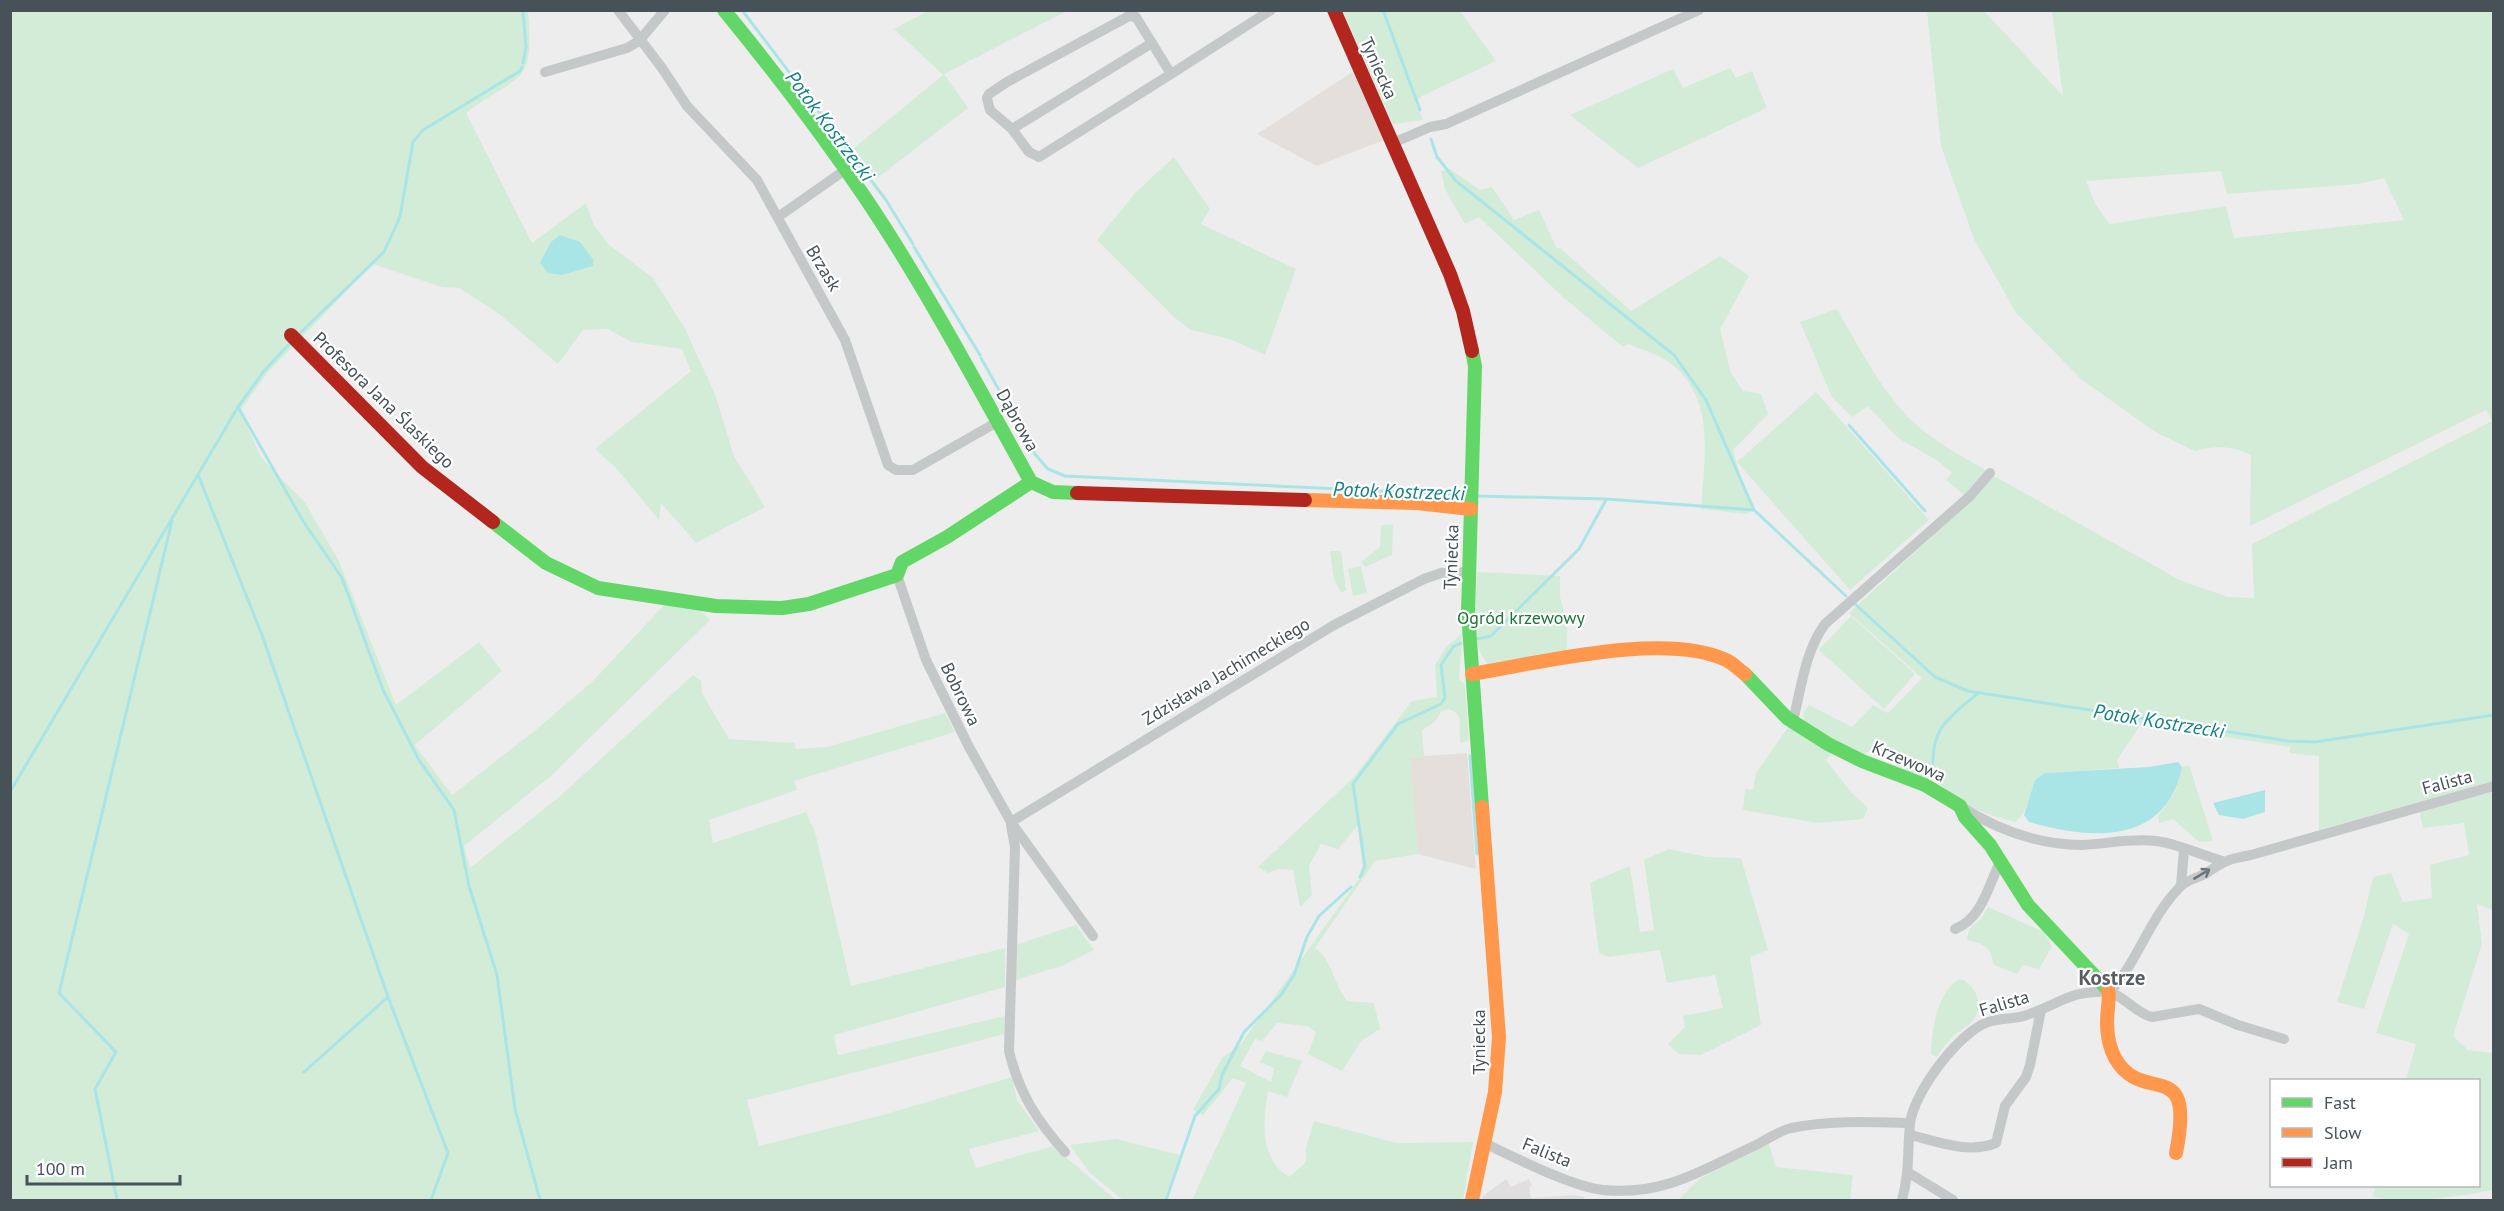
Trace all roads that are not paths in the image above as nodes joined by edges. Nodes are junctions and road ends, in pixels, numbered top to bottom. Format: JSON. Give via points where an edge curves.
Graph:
{"nodes":[{"id":1,"x":618,"y":10,"type":"edge"},
{"id":2,"x":665,"y":10,"type":"edge"},
{"id":3,"x":724,"y":10,"type":"edge"},
{"id":4,"x":1271,"y":10,"type":"edge"},
{"id":5,"x":1334,"y":10,"type":"edge"},
{"id":6,"x":1699,"y":10,"type":"edge"},
{"id":7,"x":639,"y":41,"type":"junction"},
{"id":8,"x":1152,"y":44,"type":"junction"},
{"id":9,"x":545,"y":72,"type":"dead end"},
{"id":10,"x":1171,"y":74,"type":"junction"},
{"id":11,"x":1012,"y":129,"type":"junction"},
{"id":12,"x":1393,"y":143,"type":"junction"},
{"id":13,"x":844,"y":170,"type":"junction"},
{"id":14,"x":778,"y":216,"type":"junction"},
{"id":15,"x":291,"y":335,"type":"dead end"},
{"id":16,"x":999,"y":421,"type":"junction"},
{"id":17,"x":1990,"y":473,"type":"dead end"},
{"id":18,"x":1031,"y":482,"type":"junction"},
{"id":19,"x":1471,"y":498,"type":"junction"},
{"id":20,"x":1468,"y":572,"type":"junction"},
{"id":21,"x":897,"y":575,"type":"junction"},
{"id":22,"x":1472,"y":674,"type":"junction"},
{"id":23,"x":1793,"y":721,"type":"junction"},
{"id":24,"x":2493,"y":786,"type":"edge"},
{"id":25,"x":1960,"y":806,"type":"junction"},
{"id":26,"x":1015,"y":819,"type":"junction"},
{"id":27,"x":2184,"y":850,"type":"junction"},
{"id":28,"x":2222,"y":861,"type":"junction"},
{"id":29,"x":1999,"y":864,"type":"junction"},
{"id":30,"x":2181,"y":885,"type":"junction"},
{"id":31,"x":1955,"y":930,"type":"dead end"},
{"id":32,"x":1093,"y":936,"type":"dead end"},
{"id":33,"x":2110,"y":992,"type":"junction"},
{"id":34,"x":2041,"y":1010,"type":"junction"},
{"id":35,"x":2284,"y":1039,"type":"dead end"},
{"id":36,"x":1910,"y":1123,"type":"junction"},
{"id":37,"x":1911,"y":1135,"type":"junction"},
{"id":38,"x":1484,"y":1143,"type":"junction"},
{"id":39,"x":1065,"y":1152,"type":"dead end"},
{"id":40,"x":2176,"y":1153,"type":"dead end"},
{"id":41,"x":1909,"y":1173,"type":"junction"},
{"id":42,"x":1472,"y":1200,"type":"edge"},
{"id":43,"x":1902,"y":1200,"type":"edge"},
{"id":44,"x":1953,"y":1200,"type":"edge"}],
"edges":[{"from":1,"to":7,"type":"street","name":"Brzask"},
{"from":2,"to":7,"type":"street"},
{"from":3,"to":13,"type":"street","name":"Dąbrowa"},
{"from":4,"to":10,"type":"street"},
{"from":5,"to":12,"type":"street","name":"Tyniecka"},
{"from":6,"to":12,"type":"street","via":[[1446,124]]},
{"from":7,"to":9,"type":"street"},
{"from":7,"to":14,"type":"street","name":"Brzask","via":[[716,140],[751,172]]},
{"from":8,"to":10,"type":"street"},
{"from":8,"to":11,"type":"street"},
{"from":8,"to":11,"type":"street","via":[[1136,17],[1129,16],[1007,82],[990,94],[987,103]]},
{"from":10,"to":11,"type":"street","via":[[1046,156],[1035,157]]},
{"from":12,"to":19,"type":"street","name":"Tyniecka","via":[[1450,274],[1470,335],[1475,378]]},
{"from":13,"to":14,"type":"street"},
{"from":13,"to":16,"type":"street","name":"Dąbrowa","via":[[927,296]]},
{"from":14,"to":16,"type":"street","name":"Brzask","via":[[845,340],[888,465],[896,470],[913,470]]},
{"from":15,"to":21,"type":"street","name":"Profesora Jana Ślaskiego","via":[[422,467],[546,563],[598,588],[716,606],[782,608],[809,604]]},
{"from":16,"to":18,"type":"street","name":"Dąbrowa"},
{"from":17,"to":23,"type":"street","via":[[1970,496],[1850,600],[1816,636]]},
{"from":18,"to":19,"type":"street","via":[[1053,492],[1417,503]]},
{"from":18,"to":21,"type":"street","name":"Profesora Jana Ślaskiego","via":[[902,562]]},
{"from":19,"to":20,"type":"street","name":"Tyniecka"},
{"from":20,"to":22,"type":"street","name":"Tyniecka"},
{"from":20,"to":26,"type":"street","name":"Zdzisława Jachimeckiego","via":[[1441,573],[1354,615]]},
{"from":21,"to":26,"type":"street","name":"Bobrowa","via":[[944,701]]},
{"from":22,"to":23,"type":"street","name":"Krzewowa","via":[[1636,647],[1694,652],[1726,660]]},
{"from":22,"to":38,"type":"street","name":"Tyniecka","via":[[1499,1037],[1498,1070]]},
{"from":23,"to":25,"type":"street","name":"Krzewowa","via":[[1828,744],[1918,781]]},
{"from":24,"to":28,"type":"street","name":"Falista"},
{"from":25,"to":27,"type":"street","via":[[2009,832],[2042,840],[2081,845],[2157,841]]},
{"from":25,"to":29,"type":"street","name":"Krzewowa"},
{"from":26,"to":32,"type":"street","name":"Bobrowa"},
{"from":26,"to":39,"type":"street","name":"Bobrowa","via":[[1009,1052],[1030,1109]]},
{"from":27,"to":28,"type":"street"},
{"from":27,"to":30,"type":"street"},
{"from":30,"to":28,"type":"street","name":"Falista","one_way":true},
{"from":29,"to":31,"type":"street","via":[[1978,911]]},
{"from":29,"to":33,"type":"street","name":"Krzewowa","via":[[2028,905]]},
{"from":30,"to":33,"type":"street","name":"Falista","via":[[2121,981]]},
{"from":33,"to":34,"type":"street","name":"Falista","via":[[2089,990],[2061,998]]},
{"from":33,"to":35,"type":"street","via":[[2152,1017],[2199,1009]]},
{"from":33,"to":40,"type":"street","via":[[2106,1032],[2114,1054],[2127,1072],[2142,1081],[2166,1085],[2179,1102],[2182,1115]]},
{"from":34,"to":36,"type":"street","name":"Falista","via":[[1988,1022],[1959,1040],[1938,1065]]},
{"from":34,"to":37,"type":"street","via":[[2026,1077],[2005,1106],[1996,1143],[1988,1147],[1956,1147]]},
{"from":36,"to":37,"type":"street"},
{"from":36,"to":38,"type":"street","name":"Falista","via":[[1863,1120],[1790,1129],[1695,1175],[1640,1192],[1600,1190],[1544,1171]]},
{"from":37,"to":41,"type":"street"},
{"from":38,"to":42,"type":"street","name":"Tyniecka"},
{"from":41,"to":43,"type":"street"},
{"from":41,"to":44,"type":"street"}]}
